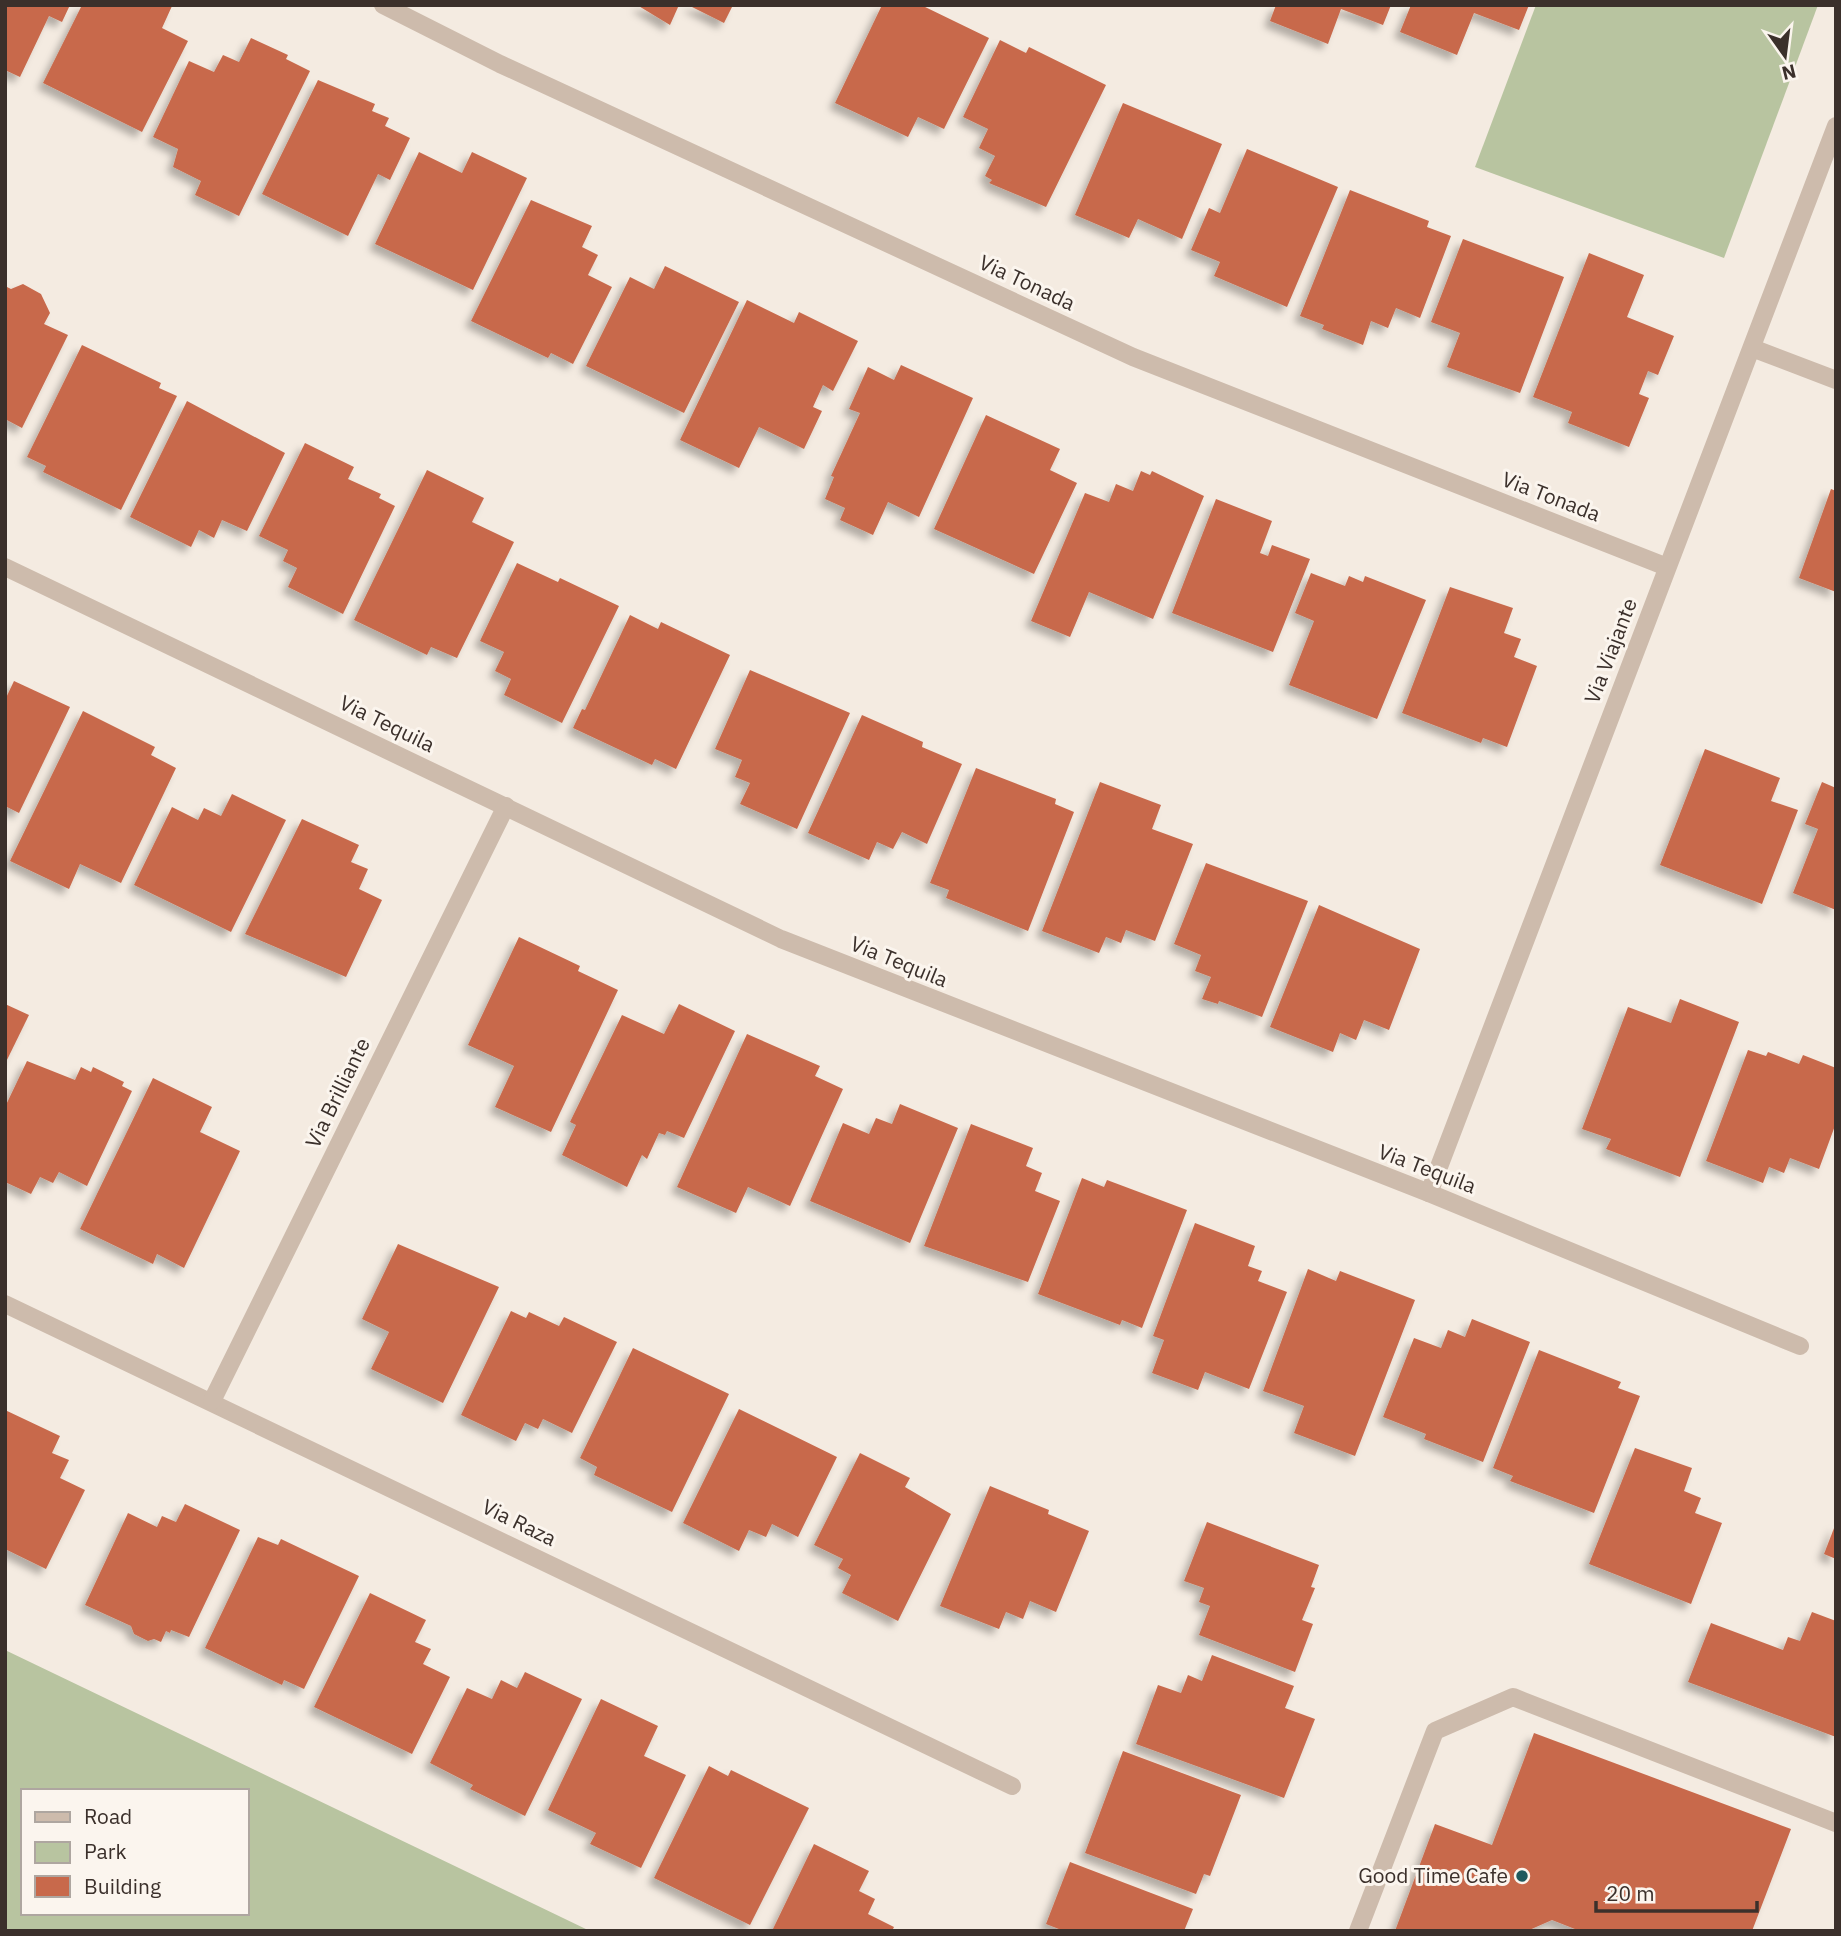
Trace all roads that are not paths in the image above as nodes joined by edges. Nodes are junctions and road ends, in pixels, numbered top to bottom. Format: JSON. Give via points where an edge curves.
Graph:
{"nodes":[{"id":1,"x":383,"y":5,"type":"edge"},
{"id":2,"x":1836,"y":127,"type":"edge"},
{"id":3,"x":1752,"y":348,"type":"junction"},
{"id":4,"x":1836,"y":380,"type":"edge"},
{"id":5,"x":5,"y":567,"type":"edge"},
{"id":6,"x":1667,"y":567,"type":"junction"},
{"id":7,"x":506,"y":806,"type":"junction"},
{"id":8,"x":1429,"y":1193,"type":"junction"},
{"id":9,"x":5,"y":1304,"type":"edge"},
{"id":10,"x":1800,"y":1346,"type":"dead end"},
{"id":11,"x":212,"y":1401,"type":"junction"},
{"id":12,"x":1012,"y":1786,"type":"dead end"},
{"id":13,"x":1836,"y":1823,"type":"edge"},
{"id":14,"x":1358,"y":1931,"type":"edge"}],
"edges":[{"from":1,"to":6,"type":"street","name":"Via Tonada","via":[[500,64],[1133,357]]},
{"from":2,"to":3,"type":"street","name":"Via Viajante"},
{"from":3,"to":4,"type":"street"},
{"from":3,"to":6,"type":"street","name":"Via Viajante"},
{"from":5,"to":7,"type":"street","name":"Via Tequila"},
{"from":6,"to":8,"type":"street","name":"Via Viajante"},
{"from":7,"to":8,"type":"street","name":"Via Tequila","via":[[781,939]]},
{"from":7,"to":11,"type":"street","name":"Via Brilliante"},
{"from":8,"to":10,"type":"street","name":"Via Tequila"},
{"from":9,"to":11,"type":"street","name":"Via Raza"},
{"from":11,"to":12,"type":"street","name":"Via Raza"},
{"from":13,"to":14,"type":"street","via":[[1513,1697],[1435,1731]]}]}
